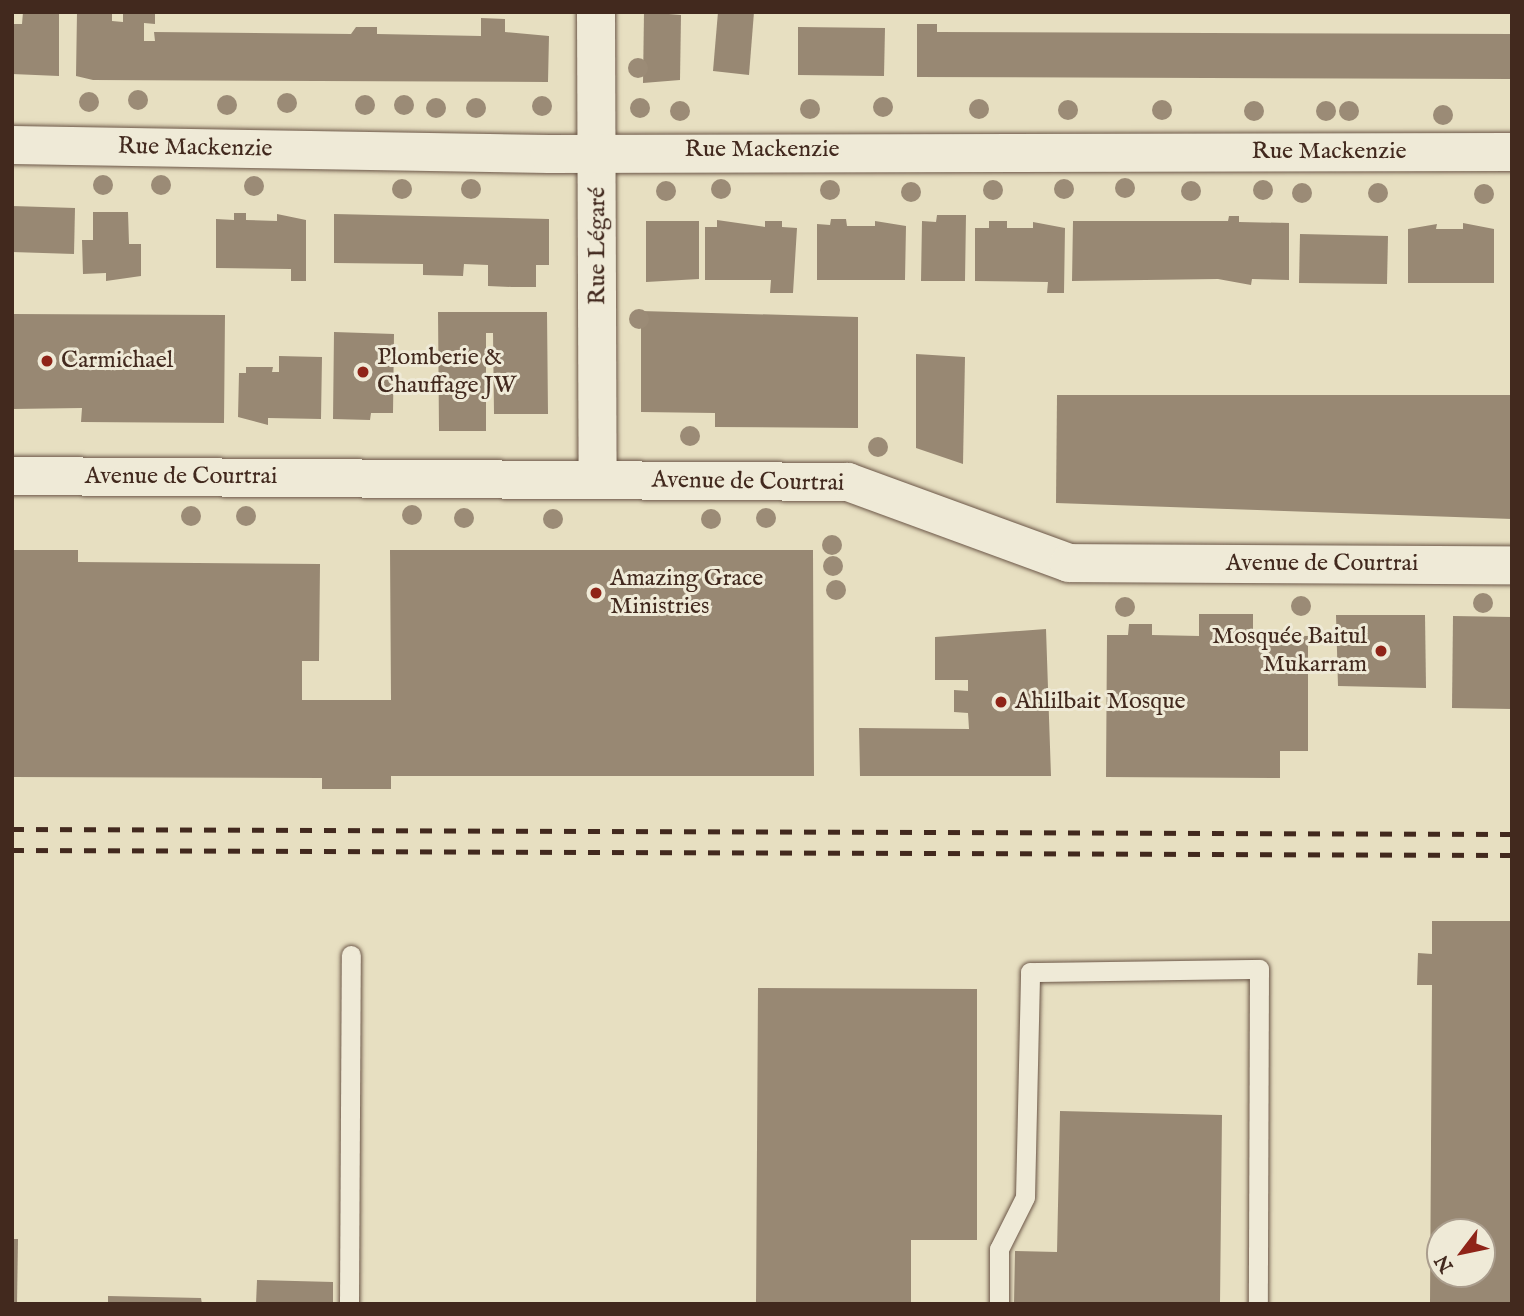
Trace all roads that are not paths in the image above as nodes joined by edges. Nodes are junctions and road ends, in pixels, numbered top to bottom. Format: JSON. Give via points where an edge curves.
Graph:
{"nodes":[{"id":1,"x":596,"y":12,"type":"edge"},
{"id":2,"x":12,"y":145,"type":"edge"},
{"id":3,"x":597,"y":150,"type":"junction"},
{"id":4,"x":1512,"y":152,"type":"edge"},
{"id":5,"x":12,"y":476,"type":"edge"},
{"id":6,"x":598,"y":479,"type":"junction"},
{"id":7,"x":1512,"y":565,"type":"edge"},
{"id":8,"x":351,"y":955,"type":"dead end"},
{"id":9,"x":349,"y":1304,"type":"edge"},
{"id":10,"x":999,"y":1304,"type":"edge"},
{"id":11,"x":1258,"y":1304,"type":"edge"}],
"edges":[{"from":1,"to":3,"type":"street","name":"Rue Légaré"},
{"from":2,"to":3,"type":"street","name":"Rue Mackenzie"},
{"from":3,"to":4,"type":"street","name":"Rue Mackenzie"},
{"from":3,"to":6,"type":"street","name":"Rue Légaré"},
{"from":5,"to":6,"type":"street","name":"Avenue de Courtrai"},
{"from":6,"to":7,"type":"street","name":"Avenue de Courtrai","via":[[848,482],[1069,563]]},
{"from":8,"to":9,"type":"lane"},
{"from":10,"to":11,"type":"lane","via":[[999,1249],[1025,1197],[1030,972],[1259,969]]}]}
